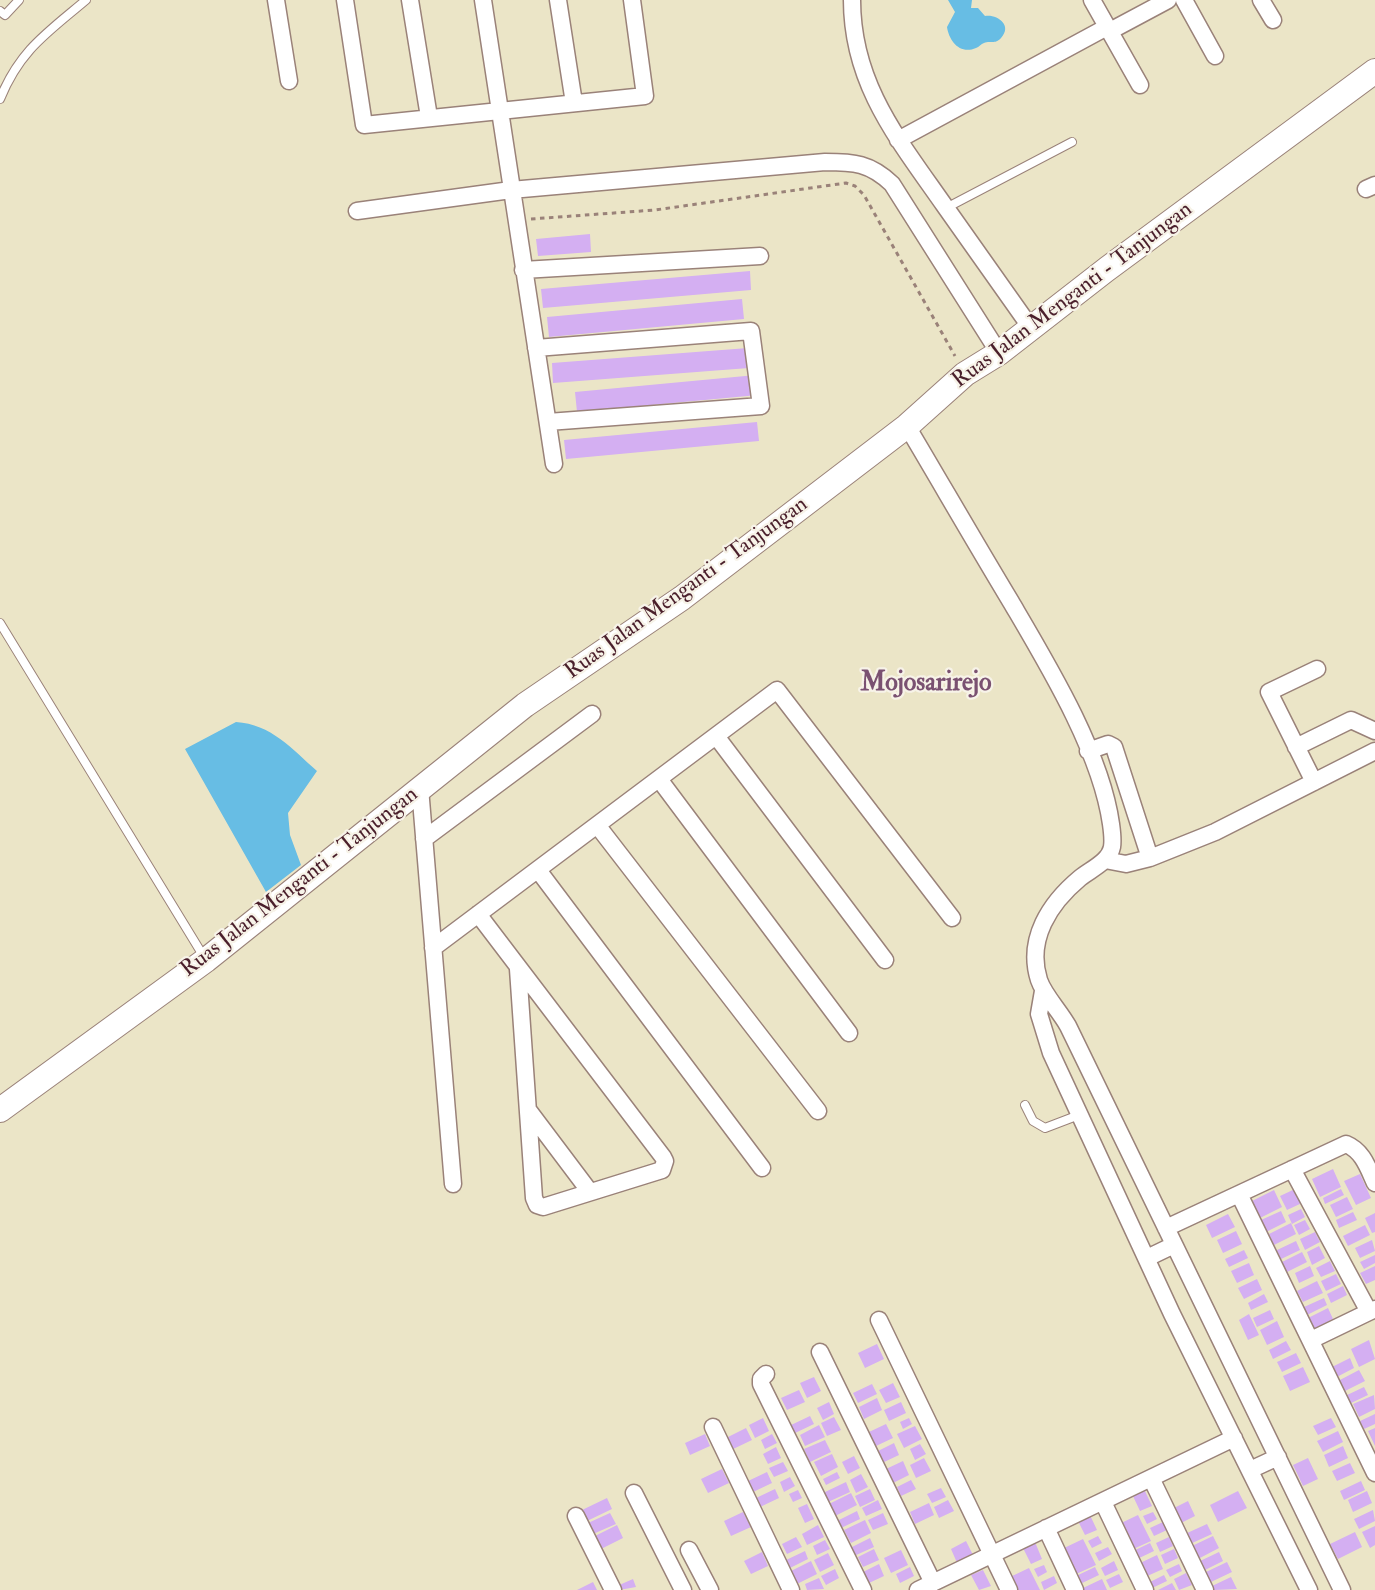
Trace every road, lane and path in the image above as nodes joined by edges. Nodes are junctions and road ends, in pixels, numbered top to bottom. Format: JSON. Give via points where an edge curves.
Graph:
{"nodes":[{"id":1,"x":19,"y":0,"type":"edge"},
{"id":2,"x":86,"y":0,"type":"edge"},
{"id":3,"x":276,"y":0,"type":"edge"},
{"id":4,"x":345,"y":0,"type":"edge"},
{"id":5,"x":410,"y":0,"type":"edge"},
{"id":6,"x":483,"y":0,"type":"edge"},
{"id":7,"x":558,"y":0,"type":"edge"},
{"id":8,"x":632,"y":0,"type":"edge"},
{"id":9,"x":852,"y":0,"type":"edge"},
{"id":10,"x":1092,"y":0,"type":"edge"},
{"id":11,"x":1168,"y":0,"type":"edge"},
{"id":12,"x":1184,"y":0,"type":"edge"},
{"id":13,"x":1261,"y":0,"type":"edge"},
{"id":14,"x":0,"y":11,"type":"edge"},
{"id":15,"x":1273,"y":20,"type":"dead end"},
{"id":16,"x":1109,"y":29,"type":"junction"},
{"id":17,"x":1215,"y":56,"type":"dead end"},
{"id":18,"x":1375,"y":71,"type":"edge"},
{"id":19,"x":289,"y":81,"type":"dead end"},
{"id":20,"x":1140,"y":85,"type":"dead end"},
{"id":21,"x":0,"y":99,"type":"edge"},
{"id":22,"x":574,"y":103,"type":"junction"},
{"id":23,"x":500,"y":110,"type":"junction"},
{"id":24,"x":429,"y":117,"type":"junction"},
{"id":25,"x":898,"y":140,"type":"junction"},
{"id":26,"x":1072,"y":142,"type":"dead end"},
{"id":27,"x":511,"y":190,"type":"junction"},
{"id":28,"x":946,"y":208,"type":"junction"},
{"id":29,"x":357,"y":212,"type":"dead end"},
{"id":30,"x":516,"y":220,"type":"junction"},
{"id":31,"x":760,"y":256,"type":"dead end"},
{"id":32,"x":523,"y":270,"type":"junction"},
{"id":33,"x":1030,"y":328,"type":"junction"},
{"id":34,"x":536,"y":348,"type":"junction"},
{"id":35,"x":999,"y":352,"type":"junction"},
{"id":36,"x":965,"y":374,"type":"junction"},
{"id":37,"x":548,"y":422,"type":"junction"},
{"id":38,"x":907,"y":426,"type":"junction"},
{"id":39,"x":554,"y":464,"type":"dead end"},
{"id":40,"x":0,"y":623,"type":"edge"},
{"id":41,"x":1317,"y":669,"type":"dead end"},
{"id":42,"x":592,"y":714,"type":"dead end"},
{"id":43,"x":1375,"y":731,"type":"edge"},
{"id":44,"x":716,"y":736,"type":"junction"},
{"id":45,"x":1296,"y":747,"type":"junction"},
{"id":46,"x":1088,"y":751,"type":"junction"},
{"id":47,"x":1375,"y":751,"type":"edge"},
{"id":48,"x":659,"y":779,"type":"junction"},
{"id":49,"x":1314,"y":782,"type":"junction"},
{"id":50,"x":420,"y":788,"type":"junction"},
{"id":51,"x":597,"y":825,"type":"junction"},
{"id":52,"x":424,"y":839,"type":"junction"},
{"id":53,"x":1150,"y":858,"type":"junction"},
{"id":54,"x":1105,"y":860,"type":"junction"},
{"id":55,"x":538,"y":870,"type":"junction"},
{"id":56,"x":478,"y":914,"type":"junction"},
{"id":57,"x":952,"y":918,"type":"dead end"},
{"id":58,"x":434,"y":948,"type":"junction"},
{"id":59,"x":206,"y":960,"type":"junction"},
{"id":60,"x":885,"y":960,"type":"dead end"},
{"id":61,"x":518,"y":969,"type":"junction"},
{"id":62,"x":1043,"y":991,"type":"junction"},
{"id":63,"x":849,"y":1033,"type":"dead end"},
{"id":64,"x":4,"y":1101,"type":"edge"},
{"id":65,"x":1025,"y":1105,"type":"dead end"},
{"id":66,"x":529,"y":1111,"type":"junction"},
{"id":67,"x":818,"y":1111,"type":"dead end"},
{"id":68,"x":1079,"y":1114,"type":"junction"},
{"id":69,"x":762,"y":1168,"type":"dead end"},
{"id":70,"x":1292,"y":1169,"type":"junction"},
{"id":71,"x":1375,"y":1183,"type":"edge"},
{"id":72,"x":453,"y":1184,"type":"dead end"},
{"id":73,"x":590,"y":1192,"type":"junction"},
{"id":74,"x":1239,"y":1194,"type":"junction"},
{"id":75,"x":1166,"y":1228,"type":"junction"},
{"id":76,"x":1174,"y":1245,"type":"junction"},
{"id":77,"x":1147,"y":1258,"type":"junction"},
{"id":78,"x":1372,"y":1311,"type":"edge"},
{"id":79,"x":879,"y":1320,"type":"dead end"},
{"id":80,"x":1311,"y":1340,"type":"junction"},
{"id":81,"x":820,"y":1352,"type":"dead end"},
{"id":82,"x":766,"y":1374,"type":"dead end"},
{"id":83,"x":713,"y":1427,"type":"dead end"},
{"id":84,"x":1234,"y":1438,"type":"junction"},
{"id":85,"x":1278,"y":1457,"type":"junction"},
{"id":86,"x":1250,"y":1470,"type":"junction"},
{"id":87,"x":1375,"y":1473,"type":"edge"},
{"id":88,"x":1152,"y":1480,"type":"junction"},
{"id":89,"x":634,"y":1493,"type":"dead end"},
{"id":90,"x":1103,"y":1502,"type":"junction"},
{"id":91,"x":576,"y":1516,"type":"dead end"},
{"id":92,"x":1046,"y":1528,"type":"junction"},
{"id":93,"x":689,"y":1550,"type":"dead end"},
{"id":94,"x":991,"y":1554,"type":"junction"},
{"id":95,"x":933,"y":1586,"type":"edge"},
{"id":96,"x":613,"y":1590,"type":"edge"},
{"id":97,"x":683,"y":1590,"type":"edge"},
{"id":98,"x":710,"y":1590,"type":"edge"},
{"id":99,"x":791,"y":1590,"type":"edge"},
{"id":100,"x":863,"y":1590,"type":"edge"},
{"id":101,"x":1009,"y":1590,"type":"edge"},
{"id":102,"x":1075,"y":1590,"type":"edge"},
{"id":103,"x":1145,"y":1590,"type":"edge"},
{"id":104,"x":1205,"y":1590,"type":"edge"},
{"id":105,"x":1309,"y":1590,"type":"edge"},
{"id":106,"x":1342,"y":1590,"type":"edge"}],
"edges":[{"from":1,"to":14,"type":"lane","via":[[4,15]]},
{"from":2,"to":21,"type":"lane","via":[[26,51]]},
{"from":3,"to":19,"type":"street"},
{"from":4,"to":24,"type":"street","via":[[364,125]]},
{"from":5,"to":24,"type":"street"},
{"from":6,"to":23,"type":"street"},
{"from":7,"to":22,"type":"street"},
{"from":8,"to":22,"type":"street","via":[[645,96]]},
{"from":9,"to":25,"type":"street","via":[[864,76]]},
{"from":10,"to":16,"type":"street"},
{"from":11,"to":16,"type":"street"},
{"from":12,"to":17,"type":"street"},
{"from":13,"to":15,"type":"street"},
{"from":16,"to":20,"type":"street"},
{"from":16,"to":25,"type":"street"},
{"from":18,"to":33,"type":"main road","name":"Ruas Jalan Menganti - Tanjungan"},
{"from":22,"to":23,"type":"street"},
{"from":23,"to":24,"type":"street"},
{"from":23,"to":27,"type":"street"},
{"from":25,"to":28,"type":"street"},
{"from":26,"to":28,"type":"lane"},
{"from":27,"to":29,"type":"street"},
{"from":27,"to":30,"type":"street"},
{"from":27,"to":35,"type":"street","via":[[825,162],[866,165],[892,184]]},
{"from":28,"to":33,"type":"street"},
{"from":30,"to":32,"type":"street"},
{"from":30,"to":36,"type":"path","via":[[655,210],[846,183],[855,186],[864,195]]},
{"from":31,"to":32,"type":"street"},
{"from":32,"to":34,"type":"street"},
{"from":33,"to":35,"type":"main road","name":"Ruas Jalan Menganti - Tanjungan"},
{"from":34,"to":37,"type":"street"},
{"from":34,"to":37,"type":"street","via":[[751,331],[761,406]]},
{"from":35,"to":36,"type":"main road","name":"Ruas Jalan Menganti - Tanjungan"},
{"from":36,"to":38,"type":"main road","name":"Ruas Jalan Menganti - Tanjungan"},
{"from":37,"to":39,"type":"street"},
{"from":38,"to":46,"type":"street","via":[[1054,676]]},
{"from":38,"to":50,"type":"main road","name":"Ruas Jalan Menganti - Tanjungan","via":[[682,598],[525,705]]},
{"from":40,"to":59,"type":"lane"},
{"from":41,"to":45,"type":"street","via":[[1269,692]]},
{"from":42,"to":52,"type":"street"},
{"from":43,"to":45,"type":"street","via":[[1351,720]]},
{"from":44,"to":48,"type":"street"},
{"from":44,"to":57,"type":"street","via":[[777,690]]},
{"from":44,"to":60,"type":"street"},
{"from":45,"to":49,"type":"street"},
{"from":46,"to":53,"type":"street","via":[[1108,744],[1114,747]]},
{"from":46,"to":54,"type":"street","via":[[1111,824],[1112,847]]},
{"from":47,"to":49,"type":"street"},
{"from":48,"to":51,"type":"street"},
{"from":48,"to":63,"type":"street"},
{"from":49,"to":53,"type":"street","via":[[1215,832]]},
{"from":50,"to":52,"type":"street"},
{"from":50,"to":59,"type":"main road","name":"Ruas Jalan Menganti - Tanjungan"},
{"from":51,"to":55,"type":"street"},
{"from":51,"to":67,"type":"street"},
{"from":52,"to":58,"type":"street"},
{"from":53,"to":54,"type":"street","via":[[1126,864]]},
{"from":54,"to":62,"type":"street","via":[[1052,905],[1042,921],[1035,963]]},
{"from":55,"to":56,"type":"street"},
{"from":55,"to":69,"type":"street"},
{"from":56,"to":58,"type":"street"},
{"from":56,"to":61,"type":"street"},
{"from":58,"to":72,"type":"street"},
{"from":59,"to":64,"type":"main road","name":"Ruas Jalan Menganti - Tanjungan"},
{"from":61,"to":66,"type":"street"},
{"from":61,"to":73,"type":"street","via":[[665,1161],[662,1170],[655,1173]]},
{"from":62,"to":68,"type":"street","via":[[1039,1014],[1051,1053]]},
{"from":62,"to":75,"type":"street","via":[[1063,1016]]},
{"from":65,"to":68,"type":"lane","via":[[1033,1121],[1045,1128]]},
{"from":66,"to":73,"type":"street"},
{"from":66,"to":73,"type":"street","via":[[537,1204],[543,1207]]},
{"from":68,"to":77,"type":"street"},
{"from":70,"to":71,"type":"street","via":[[1346,1144],[1363,1158]]},
{"from":70,"to":74,"type":"street"},
{"from":70,"to":78,"type":"street"},
{"from":74,"to":75,"type":"street"},
{"from":74,"to":80,"type":"street"},
{"from":75,"to":76,"type":"street"},
{"from":76,"to":77,"type":"street"},
{"from":76,"to":85,"type":"street"},
{"from":77,"to":84,"type":"street"},
{"from":78,"to":80,"type":"street"},
{"from":79,"to":94,"type":"street"},
{"from":80,"to":87,"type":"street"},
{"from":81,"to":95,"type":"street"},
{"from":82,"to":100,"type":"street","via":[[761,1384]]},
{"from":83,"to":99,"type":"street"},
{"from":84,"to":86,"type":"street"},
{"from":84,"to":88,"type":"street"},
{"from":85,"to":86,"type":"street"},
{"from":85,"to":106,"type":"street"},
{"from":86,"to":105,"type":"street"},
{"from":88,"to":90,"type":"street"},
{"from":88,"to":104,"type":"street"},
{"from":89,"to":97,"type":"street"},
{"from":90,"to":92,"type":"street"},
{"from":90,"to":103,"type":"street"},
{"from":91,"to":96,"type":"street"},
{"from":92,"to":94,"type":"street"},
{"from":92,"to":102,"type":"street"},
{"from":93,"to":98,"type":"street"},
{"from":94,"to":95,"type":"street"},
{"from":94,"to":101,"type":"street"}]}
